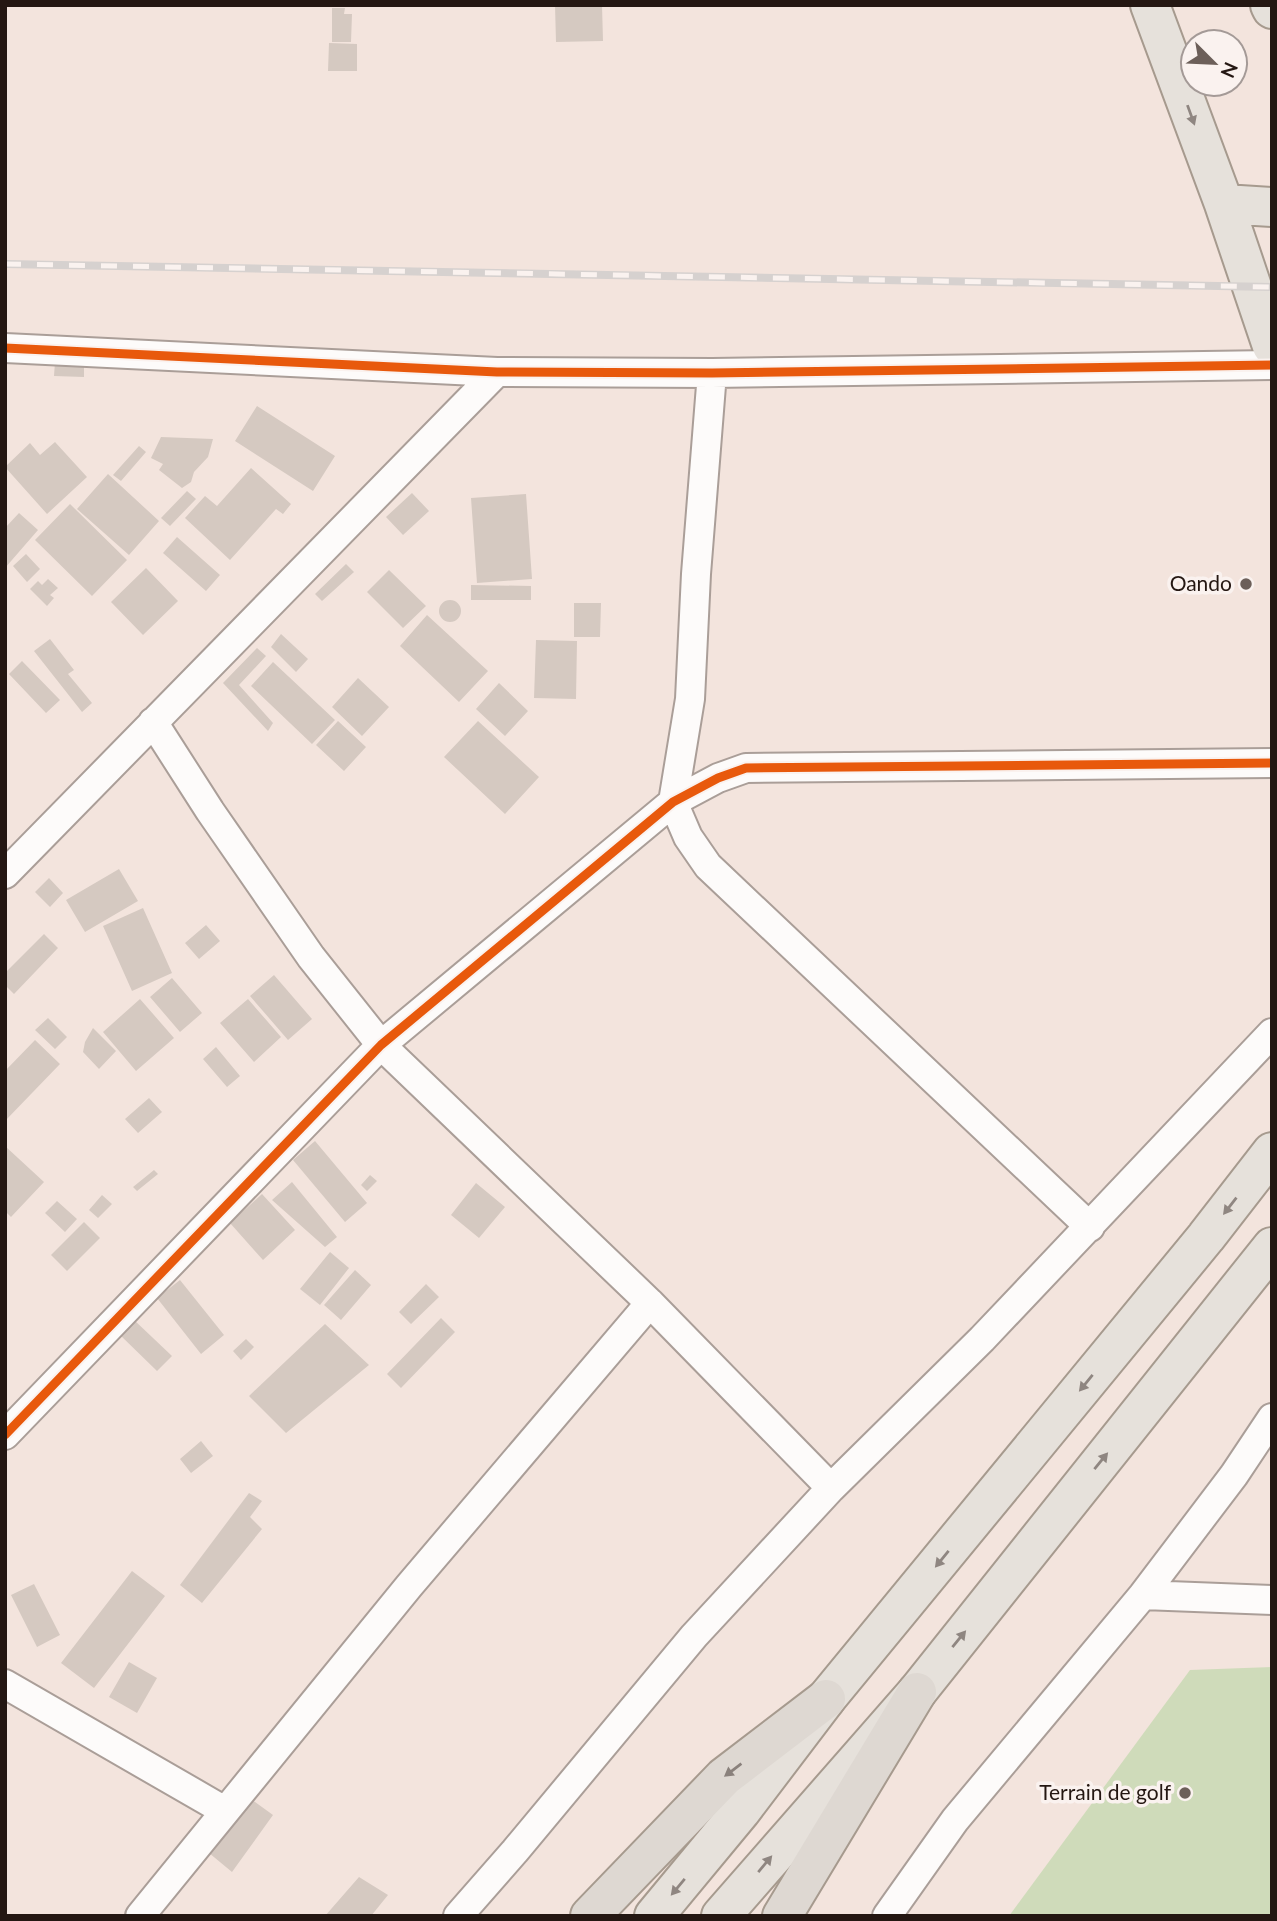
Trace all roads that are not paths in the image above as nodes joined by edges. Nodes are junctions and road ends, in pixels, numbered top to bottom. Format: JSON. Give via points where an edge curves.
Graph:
{"nodes":[{"id":1,"x":1150,"y":5,"type":"edge"},
{"id":2,"x":1224,"y":204,"type":"junction"},
{"id":3,"x":1272,"y":207,"type":"edge"},
{"id":4,"x":1272,"y":346,"type":"edge"},
{"id":5,"x":5,"y":348,"type":"edge"},
{"id":6,"x":1272,"y":365,"type":"edge"},
{"id":7,"x":497,"y":372,"type":"junction"},
{"id":8,"x":712,"y":373,"type":"junction"},
{"id":9,"x":153,"y":722,"type":"junction"},
{"id":10,"x":1272,"y":763,"type":"edge"},
{"id":11,"x":673,"y":802,"type":"junction"},
{"id":12,"x":5,"y":874,"type":"edge"},
{"id":13,"x":1272,"y":1033,"type":"edge"},
{"id":14,"x":381,"y":1045,"type":"junction"},
{"id":15,"x":1272,"y":1152,"type":"edge"},
{"id":16,"x":1090,"y":1227,"type":"junction"},
{"id":17,"x":1272,"y":1247,"type":"edge"},
{"id":18,"x":650,"y":1303,"type":"junction"},
{"id":19,"x":1272,"y":1418,"type":"edge"},
{"id":20,"x":5,"y":1435,"type":"edge"},
{"id":21,"x":831,"y":1488,"type":"junction"},
{"id":22,"x":1143,"y":1595,"type":"junction"},
{"id":23,"x":1272,"y":1600,"type":"edge"},
{"id":24,"x":5,"y":1684,"type":"edge"},
{"id":25,"x":917,"y":1692,"type":"junction"},
{"id":26,"x":826,"y":1699,"type":"junction"},
{"id":27,"x":225,"y":1811,"type":"junction"},
{"id":28,"x":139,"y":1916,"type":"edge"},
{"id":29,"x":458,"y":1916,"type":"edge"},
{"id":30,"x":590,"y":1916,"type":"edge"},
{"id":31,"x":654,"y":1916,"type":"edge"},
{"id":32,"x":721,"y":1916,"type":"edge"},
{"id":33,"x":782,"y":1916,"type":"edge"},
{"id":34,"x":887,"y":1916,"type":"edge"}],
"edges":[{"from":1,"to":2,"type":"main road","one_way":true},
{"from":2,"to":3,"type":"main road"},
{"from":2,"to":4,"type":"main road"},
{"from":5,"to":7,"type":"street"},
{"from":6,"to":8,"type":"street"},
{"from":7,"to":8,"type":"street"},
{"from":7,"to":9,"type":"street"},
{"from":8,"to":11,"type":"street","via":[[690,699]]},
{"from":9,"to":12,"type":"street"},
{"from":9,"to":14,"type":"street","via":[[311,957]]},
{"from":10,"to":11,"type":"street","via":[[746,768]]},
{"from":11,"to":14,"type":"street"},
{"from":11,"to":16,"type":"street","via":[[708,866]]},
{"from":13,"to":16,"type":"street"},
{"from":14,"to":18,"type":"street"},
{"from":14,"to":20,"type":"street"},
{"from":15,"to":26,"type":"main road","one_way":true},
{"from":16,"to":21,"type":"street"},
{"from":25,"to":17,"type":"main road","one_way":true},
{"from":18,"to":21,"type":"street"},
{"from":18,"to":27,"type":"street"},
{"from":19,"to":22,"type":"street"},
{"from":21,"to":29,"type":"street","via":[[694,1636]]},
{"from":22,"to":23,"type":"street"},
{"from":22,"to":34,"type":"street","via":[[955,1820]]},
{"from":24,"to":27,"type":"street"},
{"from":32,"to":25,"type":"main road","one_way":true},
{"from":25,"to":33,"type":"highway"},
{"from":26,"to":30,"type":"highway","one_way":true,"via":[[724,1777]]},
{"from":26,"to":31,"type":"main road","one_way":true},
{"from":27,"to":28,"type":"street"}]}
